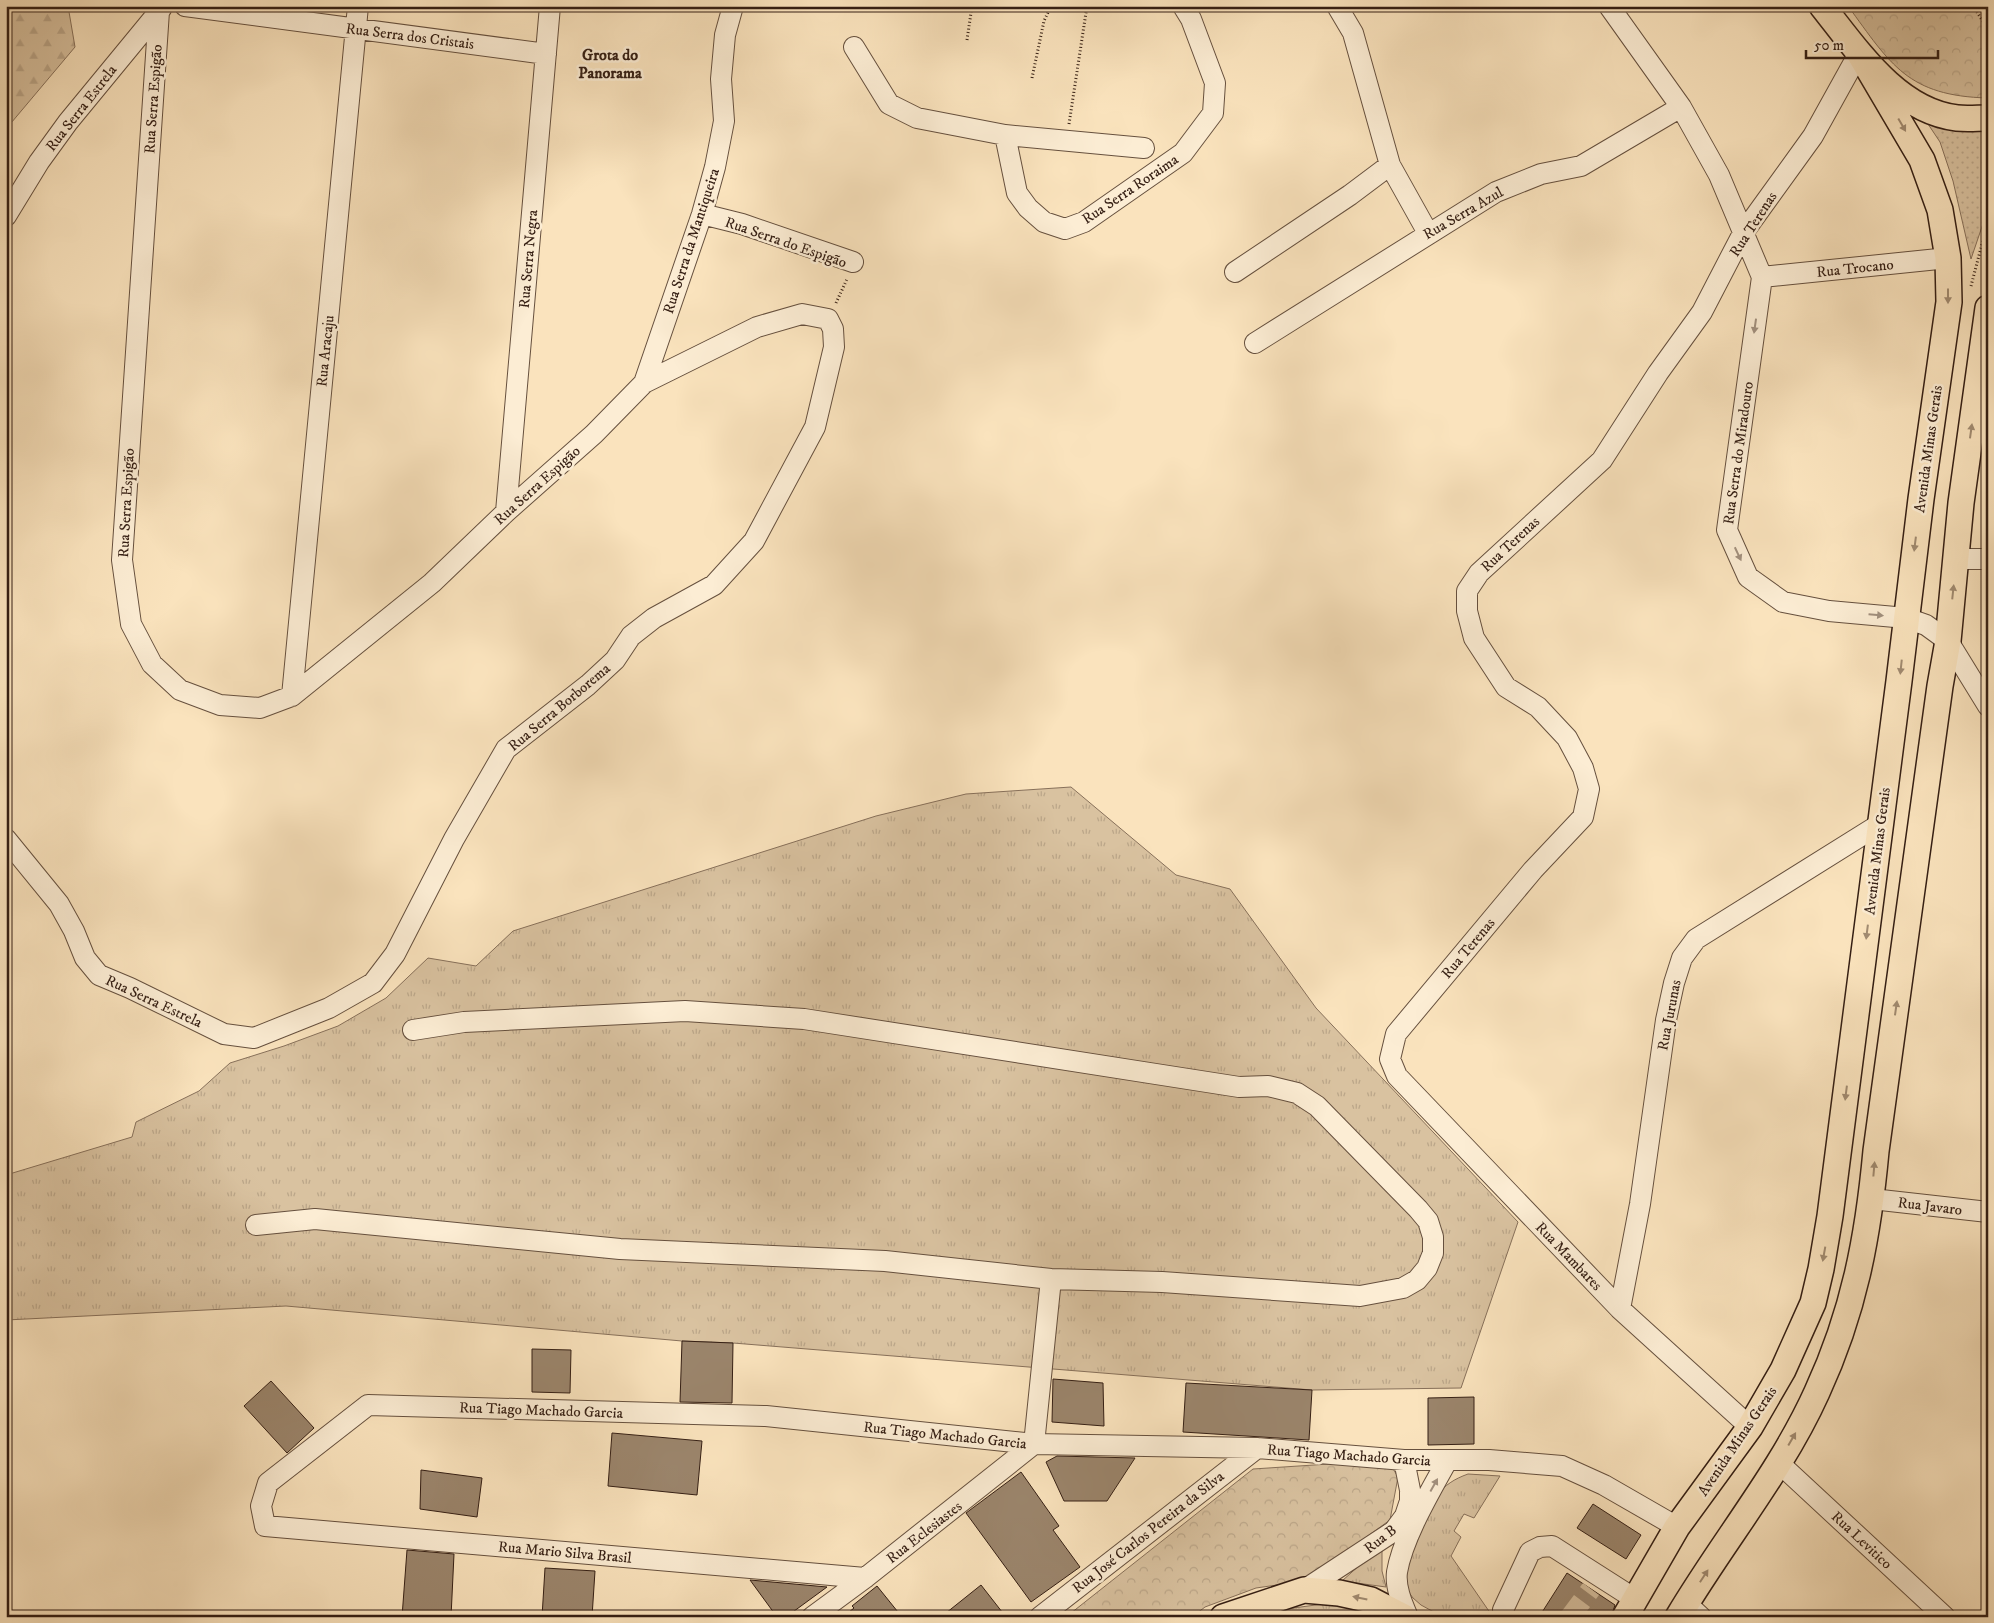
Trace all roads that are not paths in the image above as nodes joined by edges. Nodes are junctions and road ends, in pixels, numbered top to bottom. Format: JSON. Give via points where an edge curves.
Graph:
{"nodes":[{"id":1,"x":185,"y":6,"type":"edge"},
{"id":2,"x":358,"y":6,"type":"edge"},
{"id":3,"x":550,"y":6,"type":"edge"},
{"id":4,"x":733,"y":6,"type":"edge"},
{"id":5,"x":1183,"y":6,"type":"edge"},
{"id":6,"x":1336,"y":6,"type":"edge"},
{"id":7,"x":1609,"y":6,"type":"edge"},
{"id":8,"x":1822,"y":6,"type":"edge"},
{"id":9,"x":162,"y":9,"type":"edge"},
{"id":10,"x":355,"y":29,"type":"junction"},
{"id":11,"x":854,"y":47,"type":"dead end"},
{"id":12,"x":1860,"y":53,"type":"junction"},
{"id":13,"x":546,"y":54,"type":"junction"},
{"id":14,"x":1681,"y":107,"type":"junction"},
{"id":15,"x":1988,"y":118,"type":"edge"},
{"id":16,"x":1005,"y":135,"type":"junction"},
{"id":17,"x":1144,"y":148,"type":"dead end"},
{"id":18,"x":1390,"y":166,"type":"junction"},
{"id":19,"x":702,"y":214,"type":"junction"},
{"id":20,"x":6,"y":216,"type":"edge"},
{"id":21,"x":1428,"y":233,"type":"junction"},
{"id":22,"x":1743,"y":233,"type":"junction"},
{"id":23,"x":1948,"y":258,"type":"junction"},
{"id":24,"x":853,"y":262,"type":"road end"},
{"id":25,"x":1235,"y":272,"type":"dead end"},
{"id":26,"x":1762,"y":277,"type":"junction"},
{"id":27,"x":1988,"y":308,"type":"edge"},
{"id":28,"x":1255,"y":342,"type":"dead end"},
{"id":29,"x":644,"y":383,"type":"junction"},
{"id":30,"x":506,"y":512,"type":"junction"},
{"id":31,"x":1957,"y":559,"type":"junction"},
{"id":32,"x":1988,"y":559,"type":"edge"},
{"id":33,"x":1906,"y":618,"type":"junction"},
{"id":34,"x":1948,"y":641,"type":"junction"},
{"id":35,"x":292,"y":696,"type":"junction"},
{"id":36,"x":1988,"y":706,"type":"edge"},
{"id":37,"x":1880,"y":824,"type":"junction"},
{"id":38,"x":6,"y":839,"type":"edge"},
{"id":39,"x":413,"y":1030,"type":"dead end"},
{"id":40,"x":254,"y":1038,"type":"joint"},
{"id":41,"x":1397,"y":1076,"type":"joint"},
{"id":42,"x":1872,"y":1199,"type":"junction"},
{"id":43,"x":1988,"y":1212,"type":"edge"},
{"id":44,"x":256,"y":1224,"type":"dead end"},
{"id":45,"x":1051,"y":1279,"type":"junction"},
{"id":46,"x":1620,"y":1309,"type":"junction"},
{"id":47,"x":1750,"y":1427,"type":"junction"},
{"id":48,"x":1034,"y":1444,"type":"junction"},
{"id":49,"x":1257,"y":1448,"type":"junction"},
{"id":50,"x":1404,"y":1460,"type":"junction"},
{"id":51,"x":1447,"y":1461,"type":"junction"},
{"id":52,"x":1779,"y":1463,"type":"junction"},
{"id":53,"x":265,"y":1526,"type":"joint"},
{"id":54,"x":1677,"y":1527,"type":"junction"},
{"id":55,"x":865,"y":1578,"type":"junction"},
{"id":56,"x":1304,"y":1590,"type":"junction"},
{"id":57,"x":1630,"y":1608,"type":"edge"},
{"id":58,"x":1688,"y":1612,"type":"edge"},
{"id":59,"x":812,"y":1617,"type":"edge"},
{"id":60,"x":1040,"y":1617,"type":"edge"},
{"id":61,"x":1222,"y":1617,"type":"edge"},
{"id":62,"x":1404,"y":1617,"type":"edge"},
{"id":63,"x":1408,"y":1617,"type":"edge"},
{"id":64,"x":1504,"y":1617,"type":"edge"},
{"id":65,"x":1946,"y":1617,"type":"edge"}],
"edges":[{"from":1,"to":10,"type":"street","name":"Rua Serra dos Cristais"},
{"from":2,"to":10,"type":"street","name":"Rua Aracaju"},
{"from":3,"to":13,"type":"street","name":"Rua Serra Negra"},
{"from":4,"to":19,"type":"street","name":"Rua Serra da Mantiqueira","via":[[725,35],[721,78],[724,121]]},
{"from":5,"to":16,"type":"street","name":"Rua Serra Roraima","via":[[1215,83],[1213,113],[1183,153],[1084,222],[1065,229],[1044,222],[1028,208],[1017,192]]},
{"from":6,"to":18,"type":"street","via":[[1353,33]]},
{"from":7,"to":14,"type":"street"},
{"from":8,"to":12,"type":"main road"},
{"from":9,"to":20,"type":"street","name":"Rua Serra Estrela","via":[[68,122]]},
{"from":9,"to":35,"type":"street","name":"Rua Serra Espigão","via":[[122,560],[132,624],[152,664],[180,690],[220,705],[260,708]]},
{"from":10,"to":13,"type":"street","name":"Rua Serra dos Cristais"},
{"from":10,"to":35,"type":"street","name":"Rua Aracaju"},
{"from":11,"to":16,"type":"street","name":"Rua Serra Roraima","via":[[889,104],[918,118]]},
{"from":12,"to":15,"type":"main road","via":[[1901,95],[1919,106],[1957,118]]},
{"from":12,"to":22,"type":"street","name":"Rua Terenas","via":[[1813,136]]},
{"from":12,"to":23,"type":"main road","name":"Avenida Minas Gerais","one_way":true,"via":[[1922,160],[1940,210]]},
{"from":13,"to":30,"type":"street","name":"Rua Serra Negra"},
{"from":14,"to":21,"type":"street","name":"Rua Serra Azul","via":[[1581,166],[1541,174],[1496,192]]},
{"from":14,"to":22,"type":"street","via":[[1719,176]]},
{"from":16,"to":17,"type":"street","name":"Rua Serra Roraima"},
{"from":18,"to":21,"type":"street"},
{"from":18,"to":25,"type":"street"},
{"from":19,"to":24,"type":"street","name":"Rua Serra do Espigão","via":[[742,224]]},
{"from":19,"to":29,"type":"street","name":"Rua Serra da Mantiqueira"},
{"from":21,"to":28,"type":"street","name":"Rua Serra Azul"},
{"from":22,"to":26,"type":"street"},
{"from":22,"to":41,"type":"street","name":"Rua Terenas","via":[[1702,312],[1602,460],[1479,573],[1467,591],[1467,611],[1474,638],[1486,659],[1506,687],[1538,707],[1567,738],[1590,789],[1583,817],[1533,870],[1396,1034],[1390,1059]]},
{"from":23,"to":26,"type":"street","name":"Rua Trocano"},
{"from":23,"to":33,"type":"main road","name":"Avenida Minas Gerais","one_way":true,"via":[[1949,302]]},
{"from":26,"to":33,"type":"street","name":"Rua Serra do Miradouro","one_way":true,"via":[[1727,530],[1748,577],[1783,602],[1829,611]]},
{"from":31,"to":27,"type":"main road","one_way":true,"via":[[1961,503]]},
{"from":29,"to":30,"type":"street","name":"Rua Serra Espigão","via":[[594,434]]},
{"from":29,"to":40,"type":"street","name":"Rua Serra Borborema","via":[[757,327],[802,314],[828,319],[833,329],[834,347],[815,426],[754,542],[714,585],[654,618],[631,636],[615,660],[506,749],[454,839],[396,954],[373,982],[329,1008]]},
{"from":30,"to":35,"type":"street","name":"Rua Serra Espigão","via":[[432,583]]},
{"from":31,"to":32,"type":"street"},
{"from":34,"to":31,"type":"main road","one_way":true},
{"from":33,"to":34,"type":"street","name":"Rua Serra do Miradouro","via":[[1926,625]]},
{"from":33,"to":37,"type":"main road","name":"Avenida Minas Gerais","one_way":true},
{"from":34,"to":36,"type":"street"},
{"from":42,"to":34,"type":"main road","one_way":true},
{"from":37,"to":46,"type":"street","name":"Rua Jurunas","via":[[1696,939],[1682,958],[1666,1020],[1640,1204]]},
{"from":37,"to":47,"type":"main road","name":"Avenida Minas Gerais","one_way":true,"via":[[1821,1269],[1812,1303],[1784,1370]]},
{"from":38,"to":40,"type":"street","name":"Rua Serra Estrela","via":[[59,904],[85,958],[99,975],[224,1034]]},
{"from":39,"to":45,"type":"street","via":[[509,1019],[685,1012],[804,1019],[1239,1087],[1268,1086],[1297,1093],[1317,1106],[1418,1209],[1428,1221],[1433,1236],[1433,1253],[1417,1280],[1403,1288],[1360,1296],[1162,1282]]},
{"from":41,"to":46,"type":"street","name":"Rua Mambares"},
{"from":42,"to":43,"type":"street","name":"Rua Javaro"},
{"from":52,"to":42,"type":"main road","one_way":true,"via":[[1817,1393],[1847,1318],[1860,1269]]},
{"from":44,"to":45,"type":"street","via":[[315,1219],[620,1249],[884,1261]]},
{"from":45,"to":48,"type":"street"},
{"from":46,"to":47,"type":"street","name":"Rua Mambares"},
{"from":47,"to":54,"type":"main road","name":"Avenida Minas Gerais"},
{"from":48,"to":49,"type":"street","name":"Rua Tiago Machado Garcia"},
{"from":48,"to":53,"type":"street","name":"Rua Tiago Machado Garcia","via":[[766,1416],[368,1405],[268,1483],[261,1506]]},
{"from":48,"to":55,"type":"street","name":"Rua Eclesiastes"},
{"from":49,"to":50,"type":"street","name":"Rua Tiago Machado Garcia"},
{"from":49,"to":60,"type":"street","name":"Rua José Carlos Pereira da Silva"},
{"from":50,"to":51,"type":"street","name":"Rua Tiago Machado Garcia"},
{"from":50,"to":56,"type":"street","name":"Rua B","via":[[1410,1501],[1399,1524],[1382,1540]]},
{"from":51,"to":54,"type":"street","name":"Rua Tiago Machado Garcia","via":[[1489,1460],[1562,1466],[1604,1485]]},
{"from":63,"to":51,"type":"street","name":"Rua B","one_way":true,"via":[[1400,1598],[1397,1573],[1423,1505]]},
{"from":58,"to":52,"type":"main road","one_way":true},
{"from":52,"to":65,"type":"street","name":"Rua Levitico"},
{"from":53,"to":55,"type":"street","name":"Rua Mario Silva Brasil"},
{"from":54,"to":57,"type":"main road","name":"Avenida Minas Gerais"},
{"from":55,"to":59,"type":"street","name":"Rua Eclesiastes"},
{"from":56,"to":61,"type":"main road"},
{"from":62,"to":56,"type":"main road","one_way":true,"via":[[1371,1600]]},
{"from":57,"to":64,"type":"street","via":[[1552,1546],[1530,1552],[1503,1610]]}]}
